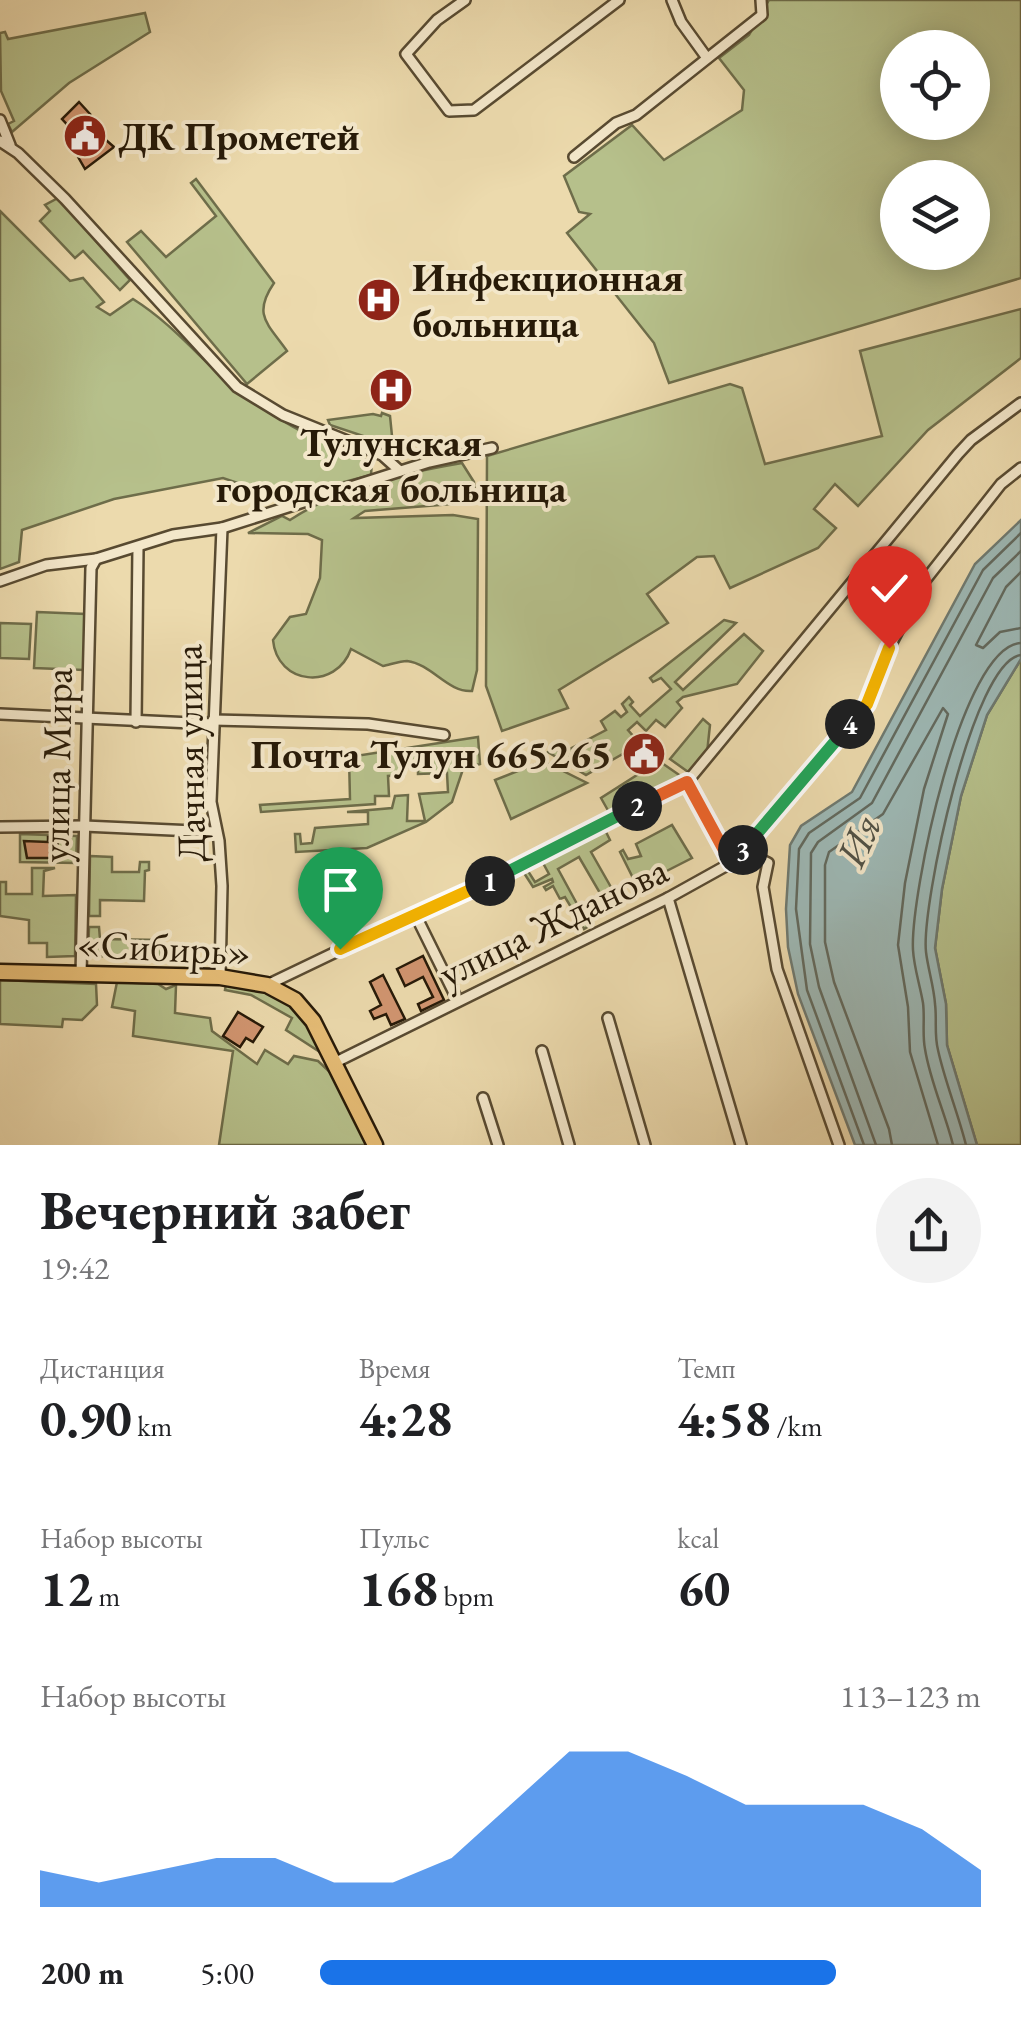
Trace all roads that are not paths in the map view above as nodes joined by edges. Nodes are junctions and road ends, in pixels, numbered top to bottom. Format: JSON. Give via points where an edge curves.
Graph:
{"nodes":[{"id":1,"x":465,"y":0,"type":"edge"},
{"id":2,"x":619,"y":0,"type":"edge"},
{"id":3,"x":672,"y":0,"type":"edge"},
{"id":4,"x":762,"y":0,"type":"edge"},
{"id":5,"x":707,"y":58,"type":"junction"},
{"id":6,"x":0,"y":120,"type":"edge"},
{"id":7,"x":0,"y":141,"type":"edge"},
{"id":8,"x":11,"y":147,"type":"junction"},
{"id":9,"x":574,"y":156,"type":"dead end"},
{"id":10,"x":1021,"y":403,"type":"edge"},
{"id":11,"x":492,"y":448,"type":"dead end"},
{"id":12,"x":382,"y":455,"type":"junction"},
{"id":13,"x":1021,"y":468,"type":"edge"},
{"id":14,"x":400,"y":470,"type":"junction"},
{"id":15,"x":380,"y":477,"type":"junction"},
{"id":16,"x":222,"y":528,"type":"junction"},
{"id":17,"x":138,"y":547,"type":"junction"},
{"id":18,"x":96,"y":559,"type":"junction"},
{"id":19,"x":0,"y":581,"type":"edge"},
{"id":20,"x":0,"y":714,"type":"edge"},
{"id":21,"x":86,"y":719,"type":"junction"},
{"id":22,"x":136,"y":722,"type":"junction"},
{"id":23,"x":213,"y":722,"type":"junction"},
{"id":24,"x":444,"y":735,"type":"dead end"},
{"id":25,"x":687,"y":782,"type":"junction"},
{"id":26,"x":0,"y":826,"type":"edge"},
{"id":27,"x":84,"y":826,"type":"junction"},
{"id":28,"x":216,"y":832,"type":"junction"},
{"id":29,"x":731,"y":863,"type":"junction"},
{"id":30,"x":668,"y":898,"type":"junction"},
{"id":31,"x":416,"y":914,"type":"junction"},
{"id":32,"x":0,"y":972,"type":"edge"},
{"id":33,"x":81,"y":974,"type":"junction"},
{"id":34,"x":220,"y":977,"type":"junction"},
{"id":35,"x":267,"y":985,"type":"junction"},
{"id":36,"x":458,"y":1001,"type":"junction"},
{"id":37,"x":608,"y":1018,"type":"dead end"},
{"id":38,"x":542,"y":1051,"type":"dead end"},
{"id":39,"x":334,"y":1064,"type":"junction"},
{"id":40,"x":483,"y":1098,"type":"dead end"},
{"id":41,"x":375,"y":1145,"type":"edge"},
{"id":42,"x":498,"y":1145,"type":"edge"},
{"id":43,"x":569,"y":1145,"type":"edge"},
{"id":44,"x":645,"y":1145,"type":"edge"},
{"id":45,"x":742,"y":1145,"type":"edge"},
{"id":46,"x":839,"y":1145,"type":"edge"}],
"edges":[{"from":1,"to":2,"type":"street","via":[[406,54],[449,112],[474,110]]},
{"from":3,"to":5,"type":"street"},
{"from":4,"to":5,"type":"street","via":[[762,15]]},
{"from":5,"to":9,"type":"street"},
{"from":6,"to":8,"type":"street"},
{"from":7,"to":8,"type":"street"},
{"from":8,"to":12,"type":"street","via":[[237,386],[282,415]]},
{"from":10,"to":25,"type":"street","via":[[958,454]]},
{"from":11,"to":14,"type":"street"},
{"from":12,"to":14,"type":"street"},
{"from":12,"to":15,"type":"street"},
{"from":13,"to":29,"type":"street","name":"улица Жданова","via":[[923,583],[867,704]]},
{"from":14,"to":15,"type":"street"},
{"from":15,"to":16,"type":"street"},
{"from":16,"to":17,"type":"street"},
{"from":16,"to":23,"type":"street","name":"Дачная улица"},
{"from":17,"to":18,"type":"street"},
{"from":17,"to":22,"type":"street"},
{"from":18,"to":19,"type":"street","via":[[46,565]]},
{"from":18,"to":21,"type":"street","name":"улица Мира"},
{"from":20,"to":21,"type":"street"},
{"from":21,"to":22,"type":"street"},
{"from":21,"to":27,"type":"street","name":"улица Мира"},
{"from":22,"to":23,"type":"street"},
{"from":23,"to":24,"type":"street","via":[[368,724]]},
{"from":23,"to":28,"type":"street","name":"Дачная улица"},
{"from":25,"to":29,"type":"street"},
{"from":25,"to":31,"type":"street"},
{"from":26,"to":27,"type":"street"},
{"from":27,"to":28,"type":"street"},
{"from":27,"to":33,"type":"street","name":"улица Мира"},
{"from":28,"to":34,"type":"street","name":"Дачная улица"},
{"from":29,"to":30,"type":"street","name":"улица Жданова"},
{"from":29,"to":46,"type":"street","via":[[768,863],[763,887],[778,969]]},
{"from":30,"to":36,"type":"street","name":"улица Жданова"},
{"from":30,"to":45,"type":"street"},
{"from":31,"to":35,"type":"street"},
{"from":31,"to":36,"type":"street"},
{"from":32,"to":33,"type":"highway","name":"«Сибирь»"},
{"from":33,"to":34,"type":"highway","name":"«Сибирь»"},
{"from":34,"to":35,"type":"highway","name":"«Сибирь»"},
{"from":35,"to":39,"type":"highway","name":"«Сибирь»","via":[[304,1009]]},
{"from":36,"to":39,"type":"street","name":"улица Жданова"},
{"from":37,"to":44,"type":"street"},
{"from":38,"to":43,"type":"street"},
{"from":39,"to":41,"type":"highway","name":"«Сибирь»"},
{"from":40,"to":42,"type":"street"}]}
